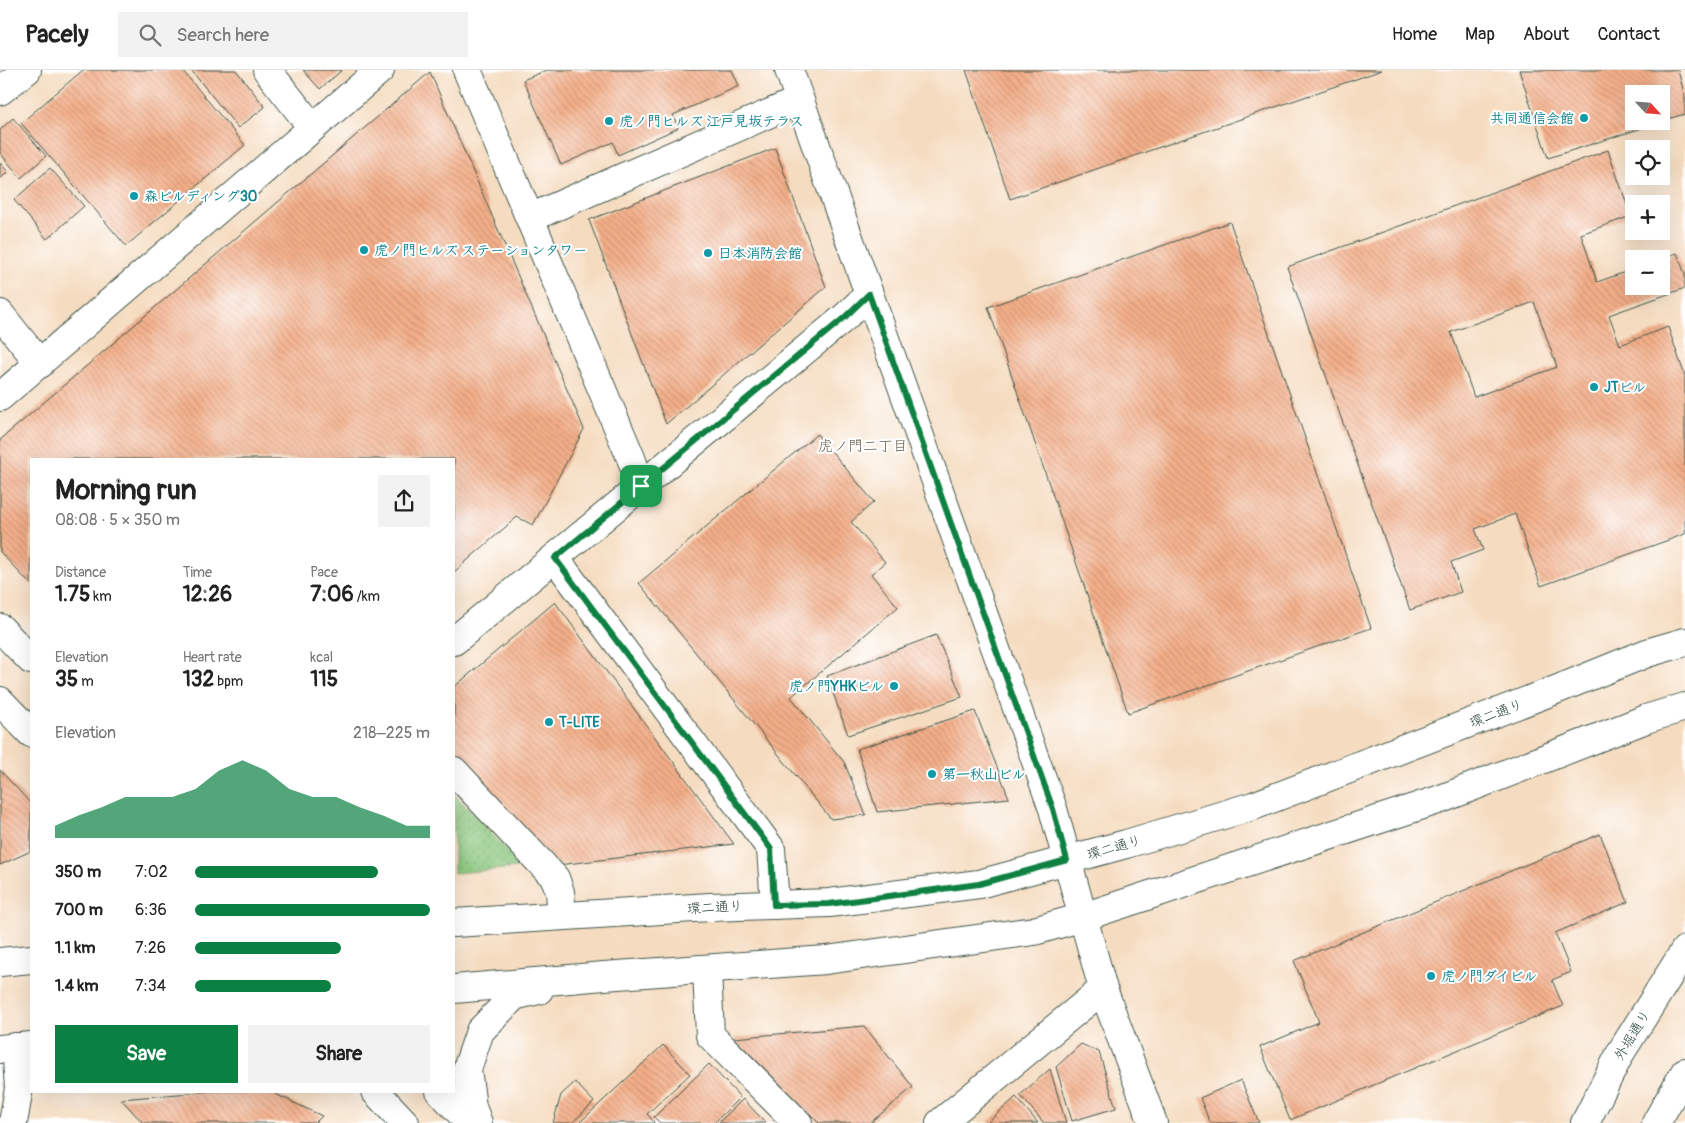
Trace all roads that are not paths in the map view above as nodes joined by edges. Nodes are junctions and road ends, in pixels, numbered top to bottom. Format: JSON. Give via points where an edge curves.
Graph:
{"nodes":[{"id":1,"x":28,"y":70,"type":"edge"},
{"id":2,"x":267,"y":70,"type":"edge"},
{"id":3,"x":380,"y":70,"type":"edge"},
{"id":4,"x":467,"y":70,"type":"edge"},
{"id":5,"x":789,"y":70,"type":"edge"},
{"id":6,"x":0,"y":92,"type":"edge"},
{"id":7,"x":800,"y":100,"type":"junction"},
{"id":8,"x":312,"y":128,"type":"junction"},
{"id":9,"x":530,"y":218,"type":"junction"},
{"id":10,"x":869,"y":294,"type":"junction"},
{"id":11,"x":0,"y":314,"type":"edge"},
{"id":12,"x":40,"y":364,"type":"junction"},
{"id":13,"x":0,"y":397,"type":"edge"},
{"id":14,"x":641,"y":486,"type":"junction"},
{"id":15,"x":555,"y":558,"type":"junction"},
{"id":16,"x":0,"y":628,"type":"edge"},
{"id":17,"x":455,"y":640,"type":"edge"},
{"id":18,"x":1685,"y":642,"type":"edge"},
{"id":19,"x":30,"y":659,"type":"edge"},
{"id":20,"x":0,"y":701,"type":"edge"},
{"id":21,"x":1685,"y":707,"type":"edge"},
{"id":22,"x":1685,"y":716,"type":"edge"},
{"id":23,"x":1646,"y":719,"type":"junction"},
{"id":24,"x":30,"y":733,"type":"edge"},
{"id":25,"x":455,"y":772,"type":"edge"},
{"id":26,"x":1067,"y":860,"type":"junction"},
{"id":27,"x":774,"y":905,"type":"junction"},
{"id":28,"x":562,"y":916,"type":"junction"},
{"id":29,"x":1083,"y":917,"type":"junction"},
{"id":30,"x":455,"y":923,"type":"edge"},
{"id":31,"x":1685,"y":950,"type":"edge"},
{"id":32,"x":707,"y":970,"type":"junction"},
{"id":33,"x":604,"y":976,"type":"junction"},
{"id":34,"x":1101,"y":983,"type":"junction"},
{"id":35,"x":455,"y":989,"type":"edge"},
{"id":36,"x":16,"y":1048,"type":"edge"},
{"id":37,"x":1685,"y":1072,"type":"edge"},
{"id":38,"x":377,"y":1093,"type":"edge"},
{"id":39,"x":442,"y":1093,"type":"edge"},
{"id":40,"x":13,"y":1123,"type":"edge"},
{"id":41,"x":405,"y":1123,"type":"edge"},
{"id":42,"x":470,"y":1123,"type":"edge"},
{"id":43,"x":478,"y":1123,"type":"edge"},
{"id":44,"x":798,"y":1123,"type":"edge"},
{"id":45,"x":940,"y":1123,"type":"edge"},
{"id":46,"x":1153,"y":1123,"type":"edge"},
{"id":47,"x":1586,"y":1123,"type":"edge"},
{"id":48,"x":1656,"y":1123,"type":"edge"}],
"edges":[{"from":1,"to":6,"type":"main road"},
{"from":2,"to":8,"type":"main road"},
{"from":3,"to":8,"type":"main road"},
{"from":4,"to":9,"type":"main road"},
{"from":5,"to":7,"type":"main road"},
{"from":7,"to":9,"type":"main road"},
{"from":7,"to":10,"type":"main road"},
{"from":8,"to":12,"type":"main road"},
{"from":9,"to":14,"type":"main road"},
{"from":10,"to":14,"type":"main road"},
{"from":10,"to":26,"type":"main road","via":[[1053,809]]},
{"from":11,"to":12,"type":"main road"},
{"from":12,"to":13,"type":"main road"},
{"from":14,"to":15,"type":"main road"},
{"from":15,"to":17,"type":"main road"},
{"from":15,"to":27,"type":"main road","via":[[771,849]]},
{"from":16,"to":19,"type":"main road"},
{"from":18,"to":26,"type":"main road","name":"環二通り","via":[[1647,652],[1253,806]]},
{"from":20,"to":24,"type":"main road"},
{"from":21,"to":23,"type":"main road"},
{"from":22,"to":23,"type":"main road"},
{"from":23,"to":29,"type":"main road","via":[[1441,799]]},
{"from":25,"to":28,"type":"main road","via":[[556,878]]},
{"from":26,"to":27,"type":"main road","name":"環二通り","via":[[979,884],[829,904]]},
{"from":26,"to":29,"type":"main road"},
{"from":27,"to":28,"type":"main road","name":"環二通り"},
{"from":28,"to":30,"type":"main road","name":"環二通り"},
{"from":29,"to":32,"type":"main road","via":[[1034,931],[846,958]]},
{"from":29,"to":34,"type":"main road"},
{"from":31,"to":47,"type":"main road","name":"外堀通り","via":[[1621,1052]]},
{"from":32,"to":33,"type":"main road"},
{"from":32,"to":44,"type":"main road","via":[[710,1035]]},
{"from":33,"to":35,"type":"main road"},
{"from":33,"to":43,"type":"main road","via":[[514,996],[480,1031],[467,1069],[472,1107]]},
{"from":34,"to":45,"type":"main road"},
{"from":34,"to":46,"type":"main road"},
{"from":36,"to":40,"type":"main road","via":[[19,1088]]},
{"from":37,"to":48,"type":"main road"},
{"from":38,"to":41,"type":"main road"},
{"from":39,"to":42,"type":"main road"}]}
